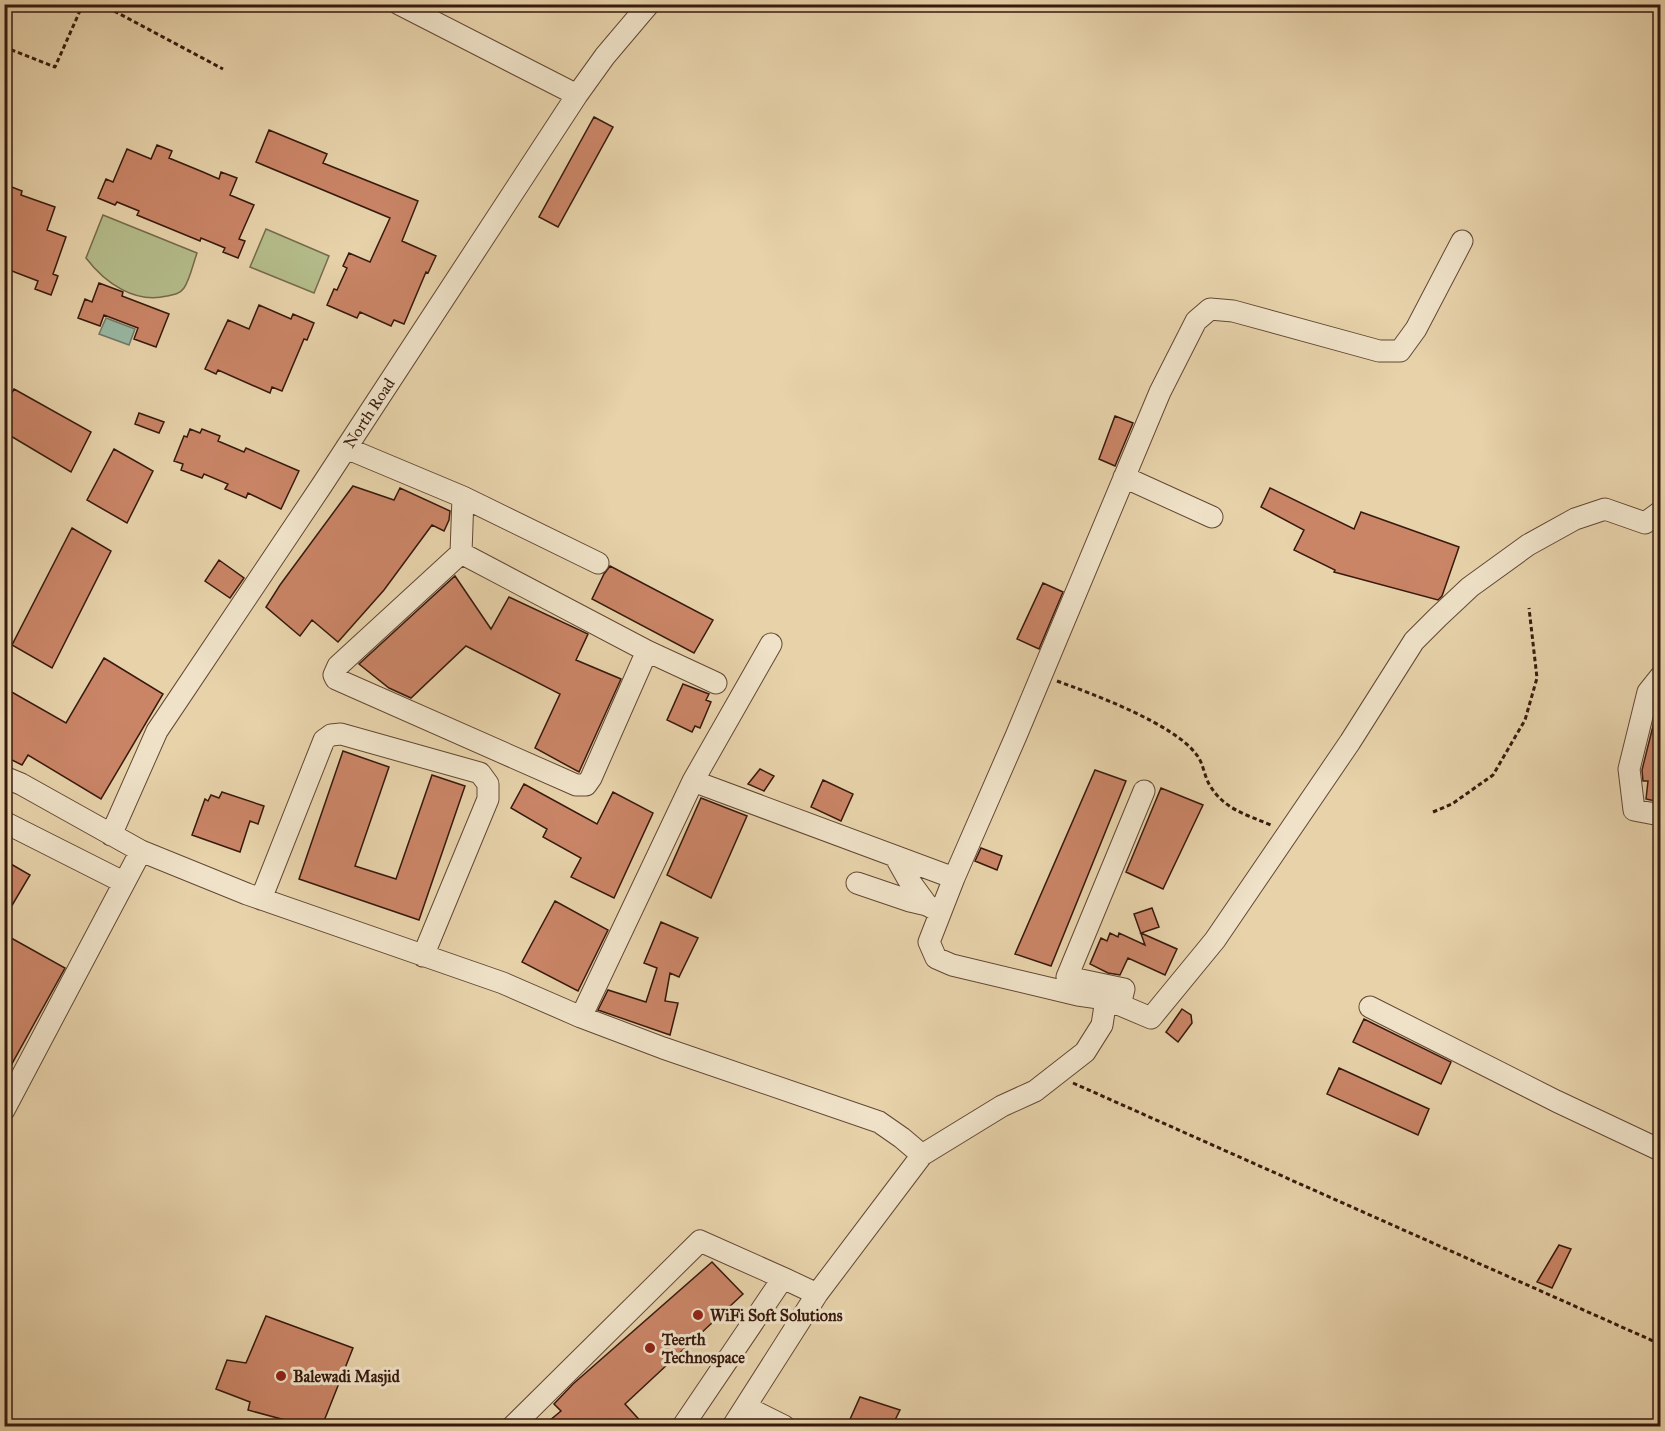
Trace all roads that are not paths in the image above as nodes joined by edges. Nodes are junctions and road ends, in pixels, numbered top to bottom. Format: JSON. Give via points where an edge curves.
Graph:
{"nodes":[{"id":1,"x":399,"y":4,"type":"edge"},
{"id":2,"x":649,"y":4,"type":"edge"},
{"id":3,"x":577,"y":95,"type":"junction"},
{"id":4,"x":1462,"y":241,"type":"dead end"},
{"id":5,"x":346,"y":448,"type":"junction"},
{"id":6,"x":1124,"y":477,"type":"junction"},
{"id":7,"x":463,"y":497,"type":"junction"},
{"id":8,"x":1660,"y":512,"type":"edge"},
{"id":9,"x":1212,"y":517,"type":"dead end"},
{"id":10,"x":460,"y":553,"type":"junction"},
{"id":11,"x":598,"y":563,"type":"dead end"},
{"id":12,"x":771,"y":644,"type":"dead end"},
{"id":13,"x":647,"y":651,"type":"junction"},
{"id":14,"x":1660,"y":677,"type":"edge"},
{"id":15,"x":716,"y":683,"type":"dead end"},
{"id":16,"x":4,"y":777,"type":"edge"},
{"id":17,"x":693,"y":781,"type":"junction"},
{"id":18,"x":1144,"y":791,"type":"dead end"},
{"id":19,"x":1660,"y":815,"type":"edge"},
{"id":20,"x":4,"y":822,"type":"edge"},
{"id":21,"x":111,"y":835,"type":"junction"},
{"id":22,"x":141,"y":851,"type":"junction"},
{"id":23,"x":895,"y":856,"type":"junction"},
{"id":24,"x":954,"y":878,"type":"junction"},
{"id":25,"x":123,"y":882,"type":"junction"},
{"id":26,"x":857,"y":883,"type":"dead end"},
{"id":27,"x":261,"y":899,"type":"junction"},
{"id":28,"x":934,"y":909,"type":"junction"},
{"id":29,"x":423,"y":956,"type":"junction"},
{"id":30,"x":1113,"y":1002,"type":"junction"},
{"id":31,"x":1370,"y":1007,"type":"dead end"},
{"id":32,"x":581,"y":1017,"type":"junction"},
{"id":33,"x":4,"y":1110,"type":"edge"},
{"id":34,"x":1660,"y":1150,"type":"edge"},
{"id":35,"x":922,"y":1155,"type":"junction"},
{"id":36,"x":783,"y":1278,"type":"junction"},
{"id":37,"x":817,"y":1294,"type":"junction"},
{"id":38,"x":746,"y":1407,"type":"junction"},
{"id":39,"x":513,"y":1426,"type":"edge"},
{"id":40,"x":683,"y":1426,"type":"edge"},
{"id":41,"x":733,"y":1426,"type":"edge"},
{"id":42,"x":784,"y":1426,"type":"edge"}],
"edges":[{"from":1,"to":3,"type":"street"},
{"from":2,"to":3,"type":"street","name":"North Road"},
{"from":3,"to":5,"type":"street","name":"North Road"},
{"from":4,"to":6,"type":"street","via":[[1416,329],[1400,351],[1379,351],[1233,311],[1210,309],[1196,321]]},
{"from":5,"to":7,"type":"street"},
{"from":5,"to":21,"type":"street","name":"North Road","via":[[157,731]]},
{"from":6,"to":9,"type":"street"},
{"from":6,"to":24,"type":"street"},
{"from":7,"to":10,"type":"street"},
{"from":7,"to":11,"type":"street"},
{"from":8,"to":30,"type":"street","via":[[1646,523],[1605,509],[1575,519],[1528,545],[1470,587],[1414,641],[1215,940],[1152,1018]]},
{"from":10,"to":13,"type":"street"},
{"from":10,"to":13,"type":"street","via":[[338,666],[336,679],[576,785],[586,785]]},
{"from":12,"to":17,"type":"street"},
{"from":13,"to":15,"type":"street"},
{"from":14,"to":19,"type":"street","via":[[1648,692],[1629,769],[1634,810]]},
{"from":16,"to":21,"type":"street"},
{"from":17,"to":23,"type":"street"},
{"from":17,"to":32,"type":"street"},
{"from":18,"to":30,"type":"street","via":[[1067,977],[1124,989]]},
{"from":20,"to":25,"type":"street"},
{"from":21,"to":22,"type":"street"},
{"from":22,"to":25,"type":"street"},
{"from":22,"to":27,"type":"street"},
{"from":23,"to":24,"type":"street"},
{"from":23,"to":28,"type":"street","via":[[908,879]]},
{"from":24,"to":28,"type":"street"},
{"from":25,"to":33,"type":"street"},
{"from":26,"to":28,"type":"street"},
{"from":27,"to":29,"type":"street"},
{"from":27,"to":29,"type":"street","via":[[324,740],[331,735],[341,734],[480,773],[488,784],[488,800]]},
{"from":28,"to":30,"type":"street","via":[[929,942],[936,958]]},
{"from":29,"to":32,"type":"street","via":[[503,983]]},
{"from":30,"to":35,"type":"street","via":[[1085,1052],[1035,1091],[1002,1106]]},
{"from":31,"to":34,"type":"street"},
{"from":32,"to":35,"type":"street","via":[[879,1122]]},
{"from":35,"to":37,"type":"street"},
{"from":36,"to":37,"type":"street"},
{"from":36,"to":39,"type":"street","via":[[700,1240]]},
{"from":36,"to":40,"type":"street"},
{"from":37,"to":38,"type":"street"},
{"from":38,"to":41,"type":"street"},
{"from":38,"to":42,"type":"street"}]}
